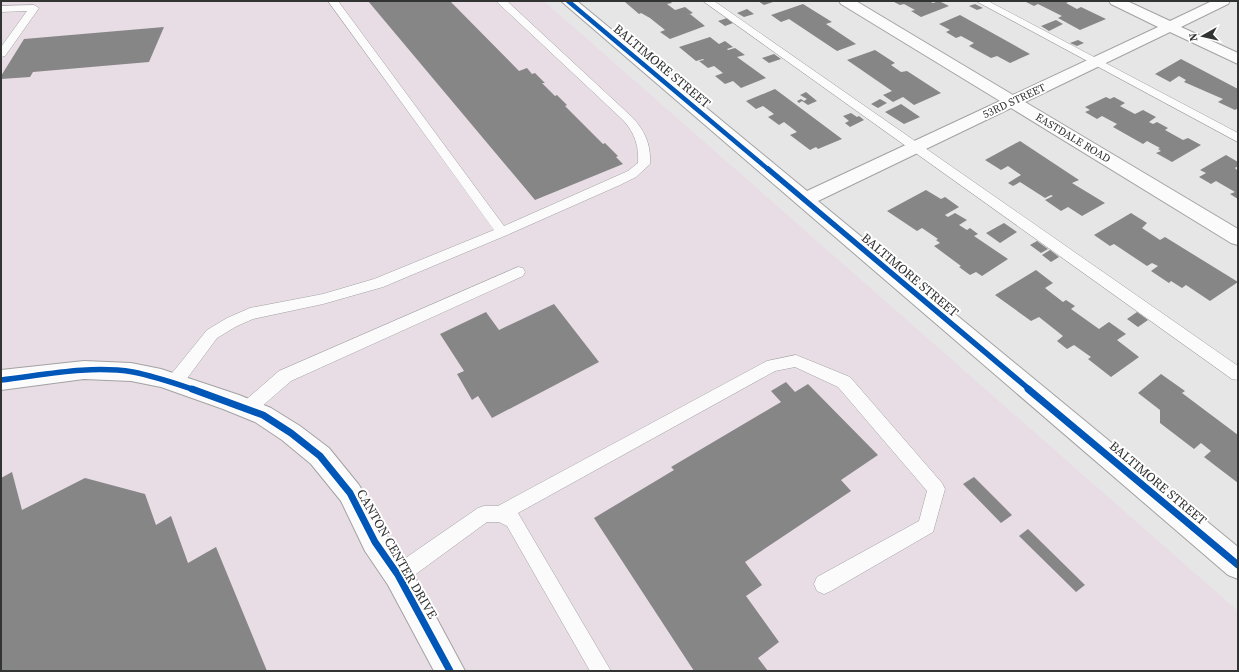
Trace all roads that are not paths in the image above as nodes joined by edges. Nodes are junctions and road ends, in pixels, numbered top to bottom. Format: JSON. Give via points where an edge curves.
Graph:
{"nodes":[{"id":1,"x":333,"y":1,"type":"edge"},
{"id":2,"x":501,"y":1,"type":"edge"},
{"id":3,"x":568,"y":1,"type":"edge"},
{"id":4,"x":708,"y":1,"type":"edge"},
{"id":5,"x":846,"y":1,"type":"edge"},
{"id":6,"x":981,"y":1,"type":"edge"},
{"id":7,"x":1116,"y":1,"type":"edge"},
{"id":8,"x":1223,"y":1,"type":"edge"},
{"id":9,"x":1,"y":9,"type":"edge"},
{"id":10,"x":1169,"y":26,"type":"junction"},
{"id":11,"x":1,"y":54,"type":"edge"},
{"id":12,"x":1238,"y":59,"type":"edge"},
{"id":13,"x":1096,"y":62,"type":"junction"},
{"id":14,"x":1012,"y":101,"type":"junction"},
{"id":15,"x":1238,"y":138,"type":"edge"},
{"id":16,"x":915,"y":147,"type":"junction"},
{"id":17,"x":804,"y":200,"type":"junction"},
{"id":18,"x":502,"y":232,"type":"junction"},
{"id":19,"x":1238,"y":238,"type":"edge"},
{"id":20,"x":518,"y":272,"type":"dead end"},
{"id":21,"x":1238,"y":374,"type":"edge"},
{"id":22,"x":1,"y":380,"type":"edge"},
{"id":23,"x":174,"y":383,"type":"junction"},
{"id":24,"x":247,"y":409,"type":"junction"},
{"id":25,"x":500,"y":514,"type":"junction"},
{"id":26,"x":1238,"y":565,"type":"edge"},
{"id":27,"x":398,"y":575,"type":"junction"},
{"id":28,"x":824,"y":584,"type":"dead end"},
{"id":29,"x":450,"y":671,"type":"edge"},
{"id":30,"x":601,"y":671,"type":"edge"}],
"edges":[{"from":1,"to":18,"type":"lane"},
{"from":2,"to":18,"type":"lane","via":[[640,131],[646,150],[644,164],[632,174]]},
{"from":3,"to":17,"type":"street","name":"BALTIMORE STREET"},
{"from":4,"to":16,"type":"lane"},
{"from":5,"to":14,"type":"street","name":"EASTDALE ROAD"},
{"from":6,"to":13,"type":"lane"},
{"from":7,"to":10,"type":"street"},
{"from":8,"to":10,"type":"street","name":"53RD STREET"},
{"from":9,"to":11,"type":"lane","via":[[34,8]]},
{"from":10,"to":12,"type":"street"},
{"from":10,"to":13,"type":"street","name":"53RD STREET"},
{"from":13,"to":14,"type":"street","name":"53RD STREET"},
{"from":13,"to":15,"type":"lane"},
{"from":14,"to":16,"type":"street","name":"53RD STREET"},
{"from":14,"to":19,"type":"street","name":"EASTDALE ROAD"},
{"from":16,"to":17,"type":"street","name":"53RD STREET"},
{"from":16,"to":21,"type":"lane"},
{"from":17,"to":26,"type":"street","name":"BALTIMORE STREET"},
{"from":18,"to":23,"type":"lane","via":[[378,283],[323,299],[250,314],[232,322],[212,334]]},
{"from":20,"to":24,"type":"lane","via":[[285,376]]},
{"from":22,"to":23,"type":"street","name":"CANTON CENTER DRIVE","via":[[84,370],[132,372]]},
{"from":23,"to":24,"type":"street","name":"CANTON CENTER DRIVE"},
{"from":24,"to":27,"type":"street","name":"CANTON CENTER DRIVE","via":[[263,415],[320,456],[350,494],[375,542]]},
{"from":25,"to":27,"type":"lane","via":[[484,514]]},
{"from":25,"to":28,"type":"lane","via":[[772,365],[796,361],[844,382],[936,489],[928,526]]},
{"from":25,"to":30,"type":"lane","via":[[513,520]]},
{"from":27,"to":29,"type":"street","name":"CANTON CENTER DRIVE"}]}
